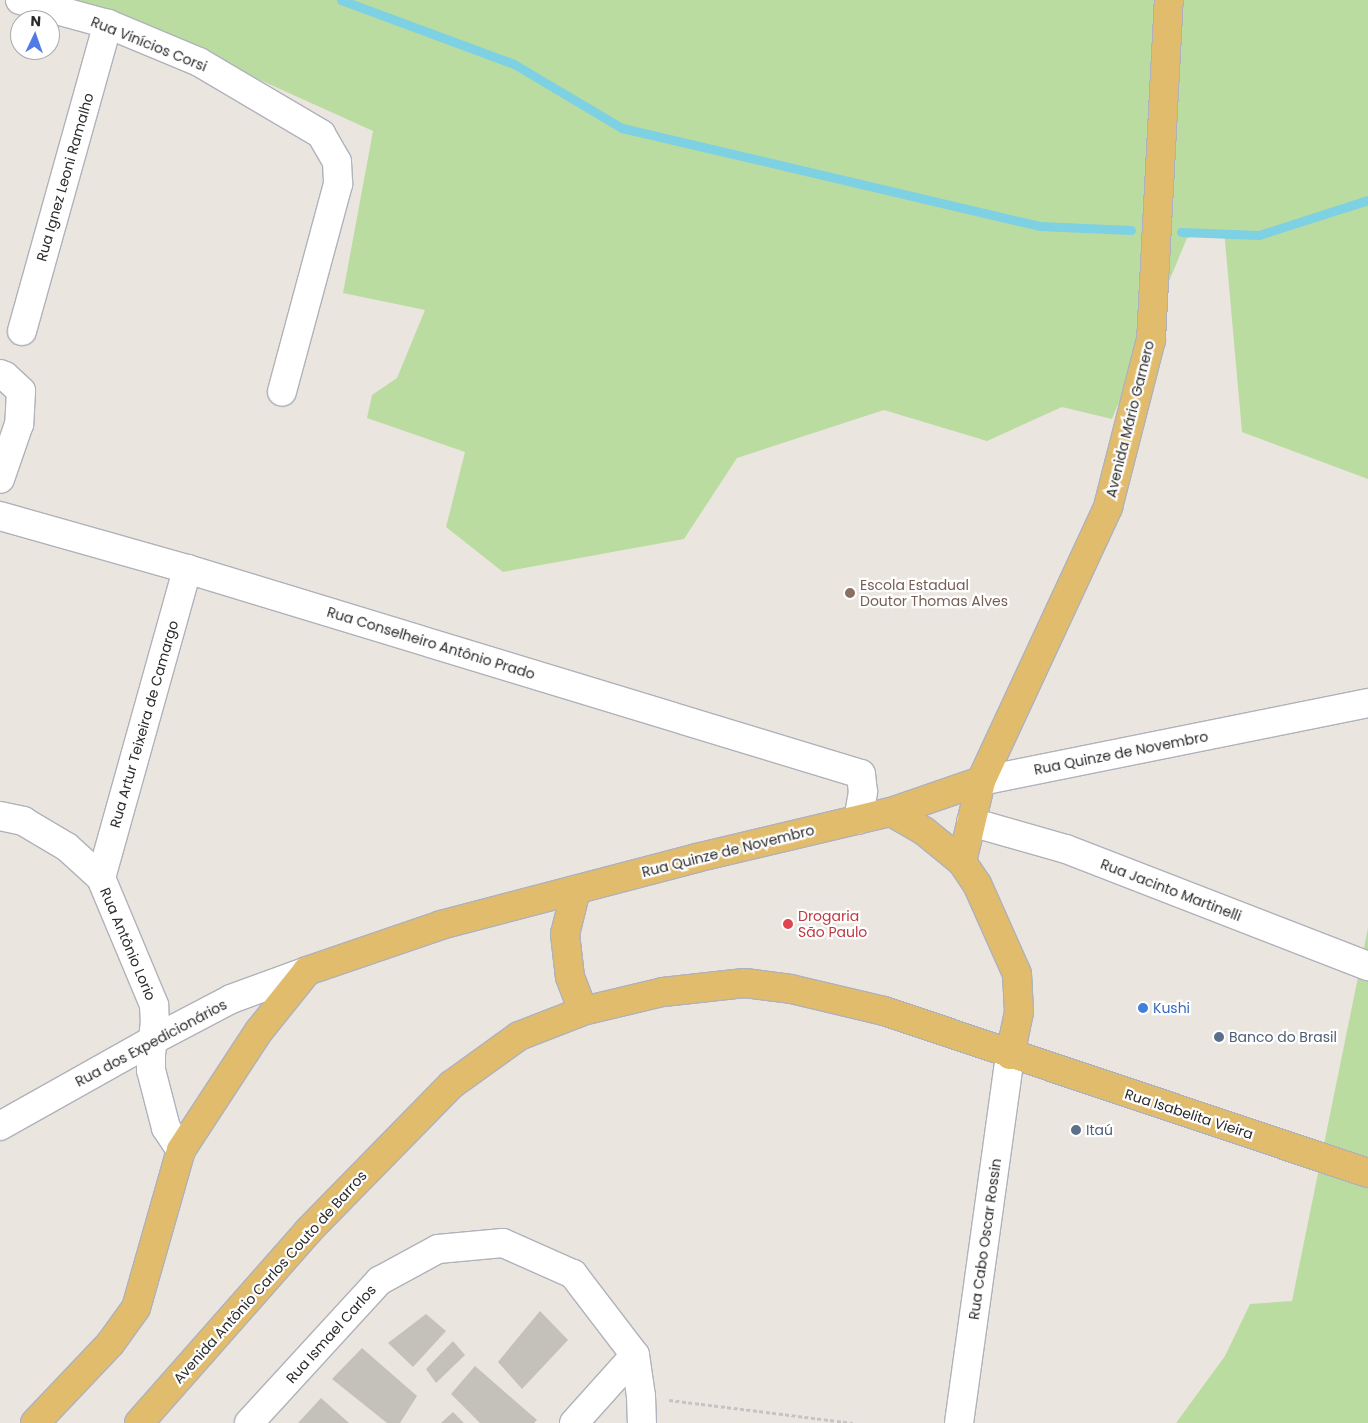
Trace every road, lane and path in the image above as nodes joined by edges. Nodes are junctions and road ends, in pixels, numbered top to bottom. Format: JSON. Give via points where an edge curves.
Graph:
{"nodes":[{"id":1,"x":20,"y":0,"type":"edge"},
{"id":2,"x":1169,"y":0,"type":"edge"},
{"id":3,"x":108,"y":24,"type":"junction"},
{"id":4,"x":22,"y":331,"type":"dead end"},
{"id":5,"x":0,"y":374,"type":"edge"},
{"id":6,"x":282,"y":392,"type":"dead end"},
{"id":7,"x":0,"y":479,"type":"edge"},
{"id":8,"x":0,"y":516,"type":"edge"},
{"id":9,"x":188,"y":569,"type":"junction"},
{"id":10,"x":1368,"y":703,"type":"edge"},
{"id":11,"x":981,"y":781,"type":"junction"},
{"id":12,"x":891,"y":812,"type":"junction"},
{"id":13,"x":0,"y":816,"type":"edge"},
{"id":14,"x":858,"y":820,"type":"junction"},
{"id":15,"x":971,"y":822,"type":"junction"},
{"id":16,"x":962,"y":862,"type":"junction"},
{"id":17,"x":100,"y":878,"type":"junction"},
{"id":18,"x":576,"y":890,"type":"junction"},
{"id":19,"x":1368,"y":966,"type":"edge"},
{"id":20,"x":307,"y":970,"type":"junction"},
{"id":21,"x":583,"y":1011,"type":"junction"},
{"id":22,"x":153,"y":1040,"type":"junction"},
{"id":23,"x":1010,"y":1055,"type":"junction"},
{"id":24,"x":0,"y":1126,"type":"edge"},
{"id":25,"x":181,"y":1150,"type":"junction"},
{"id":26,"x":1368,"y":1173,"type":"edge"},
{"id":27,"x":635,"y":1355,"type":"junction"},
{"id":28,"x":641,"y":1410,"type":"edge"},
{"id":29,"x":35,"y":1423,"type":"edge"},
{"id":30,"x":138,"y":1423,"type":"edge"},
{"id":31,"x":249,"y":1423,"type":"edge"},
{"id":32,"x":574,"y":1423,"type":"edge"},
{"id":33,"x":853,"y":1423,"type":"edge"},
{"id":34,"x":959,"y":1423,"type":"edge"}],
"edges":[{"from":1,"to":3,"type":"street","name":"Rua Vinícios Corsi"},
{"from":2,"to":11,"type":"main road","name":"Avenida Mário Garnero","via":[[1151,340],[1108,507]]},
{"from":3,"to":4,"type":"street","name":"Rua Ignez Leoni Ramalho"},
{"from":3,"to":6,"type":"street","name":"Rua Vinícios Corsi","via":[[199,62],[321,134],[337,162],[338,184]]},
{"from":5,"to":7,"type":"street","via":[[20,391],[19,424]]},
{"from":8,"to":9,"type":"street","name":"Rua Conselheiro Antônio Prado"},
{"from":9,"to":14,"type":"street","name":"Rua Conselheiro Antônio Prado","via":[[861,774],[863,792]]},
{"from":9,"to":17,"type":"street","name":"Rua Artur Teixeira de Camargo"},
{"from":10,"to":11,"type":"street","name":"Rua Quinze de Novembro"},
{"from":11,"to":12,"type":"main road","name":"Rua Quinze de Novembro"},
{"from":11,"to":15,"type":"main road","name":"Avenida Mário Garnero"},
{"from":12,"to":14,"type":"main road","name":"Rua Quinze de Novembro"},
{"from":12,"to":16,"type":"main road","via":[[924,831]]},
{"from":13,"to":17,"type":"street","name":"Rua Antônio Lorio","via":[[23,821],[66,847]]},
{"from":14,"to":18,"type":"main road","name":"Rua Quinze de Novembro"},
{"from":15,"to":16,"type":"main road","name":"Avenida Mário Garnero"},
{"from":15,"to":19,"type":"street","name":"Rua Jacinto Martinelli","via":[[1066,849]]},
{"from":16,"to":23,"type":"main road","via":[[976,884],[1017,974],[1019,1012]]},
{"from":17,"to":22,"type":"street","name":"Rua Antônio Lorio","via":[[154,1005]]},
{"from":18,"to":20,"type":"main road","name":"Rua Quinze de Novembro","via":[[441,925]]},
{"from":18,"to":21,"type":"main road","via":[[565,934],[570,978]]},
{"from":20,"to":22,"type":"street","name":"Rua dos Expedicionários","via":[[231,1000]]},
{"from":20,"to":25,"type":"main road","via":[[259,1031]]},
{"from":21,"to":23,"type":"main road","name":"Avenida Antônio Carlos Couto de Barros","via":[[663,992],[745,982],[791,989],[884,1011]]},
{"from":21,"to":30,"type":"main road","name":"Avenida Antônio Carlos Couto de Barros","via":[[519,1036],[451,1085],[309,1230]]},
{"from":22,"to":24,"type":"street","name":"Rua dos Expedicionários"},
{"from":22,"to":25,"type":"street","name":"Rua Antônio Lorio","via":[[152,1070],[157,1099],[166,1128]]},
{"from":23,"to":26,"type":"main road","name":"Rua Isabelita Vieira"},
{"from":23,"to":34,"type":"street","name":"Rua Cabo Oscar Rossin"},
{"from":25,"to":29,"type":"main road","via":[[136,1308],[110,1344]]},
{"from":27,"to":28,"type":"street","name":"Rua Ismael Carlos"},
{"from":27,"to":31,"type":"street","name":"Rua Ismael Carlos","via":[[573,1274],[504,1243],[438,1249],[379,1281]]},
{"from":27,"to":32,"type":"street"},
{"from":28,"to":33,"type":"path"}]}
